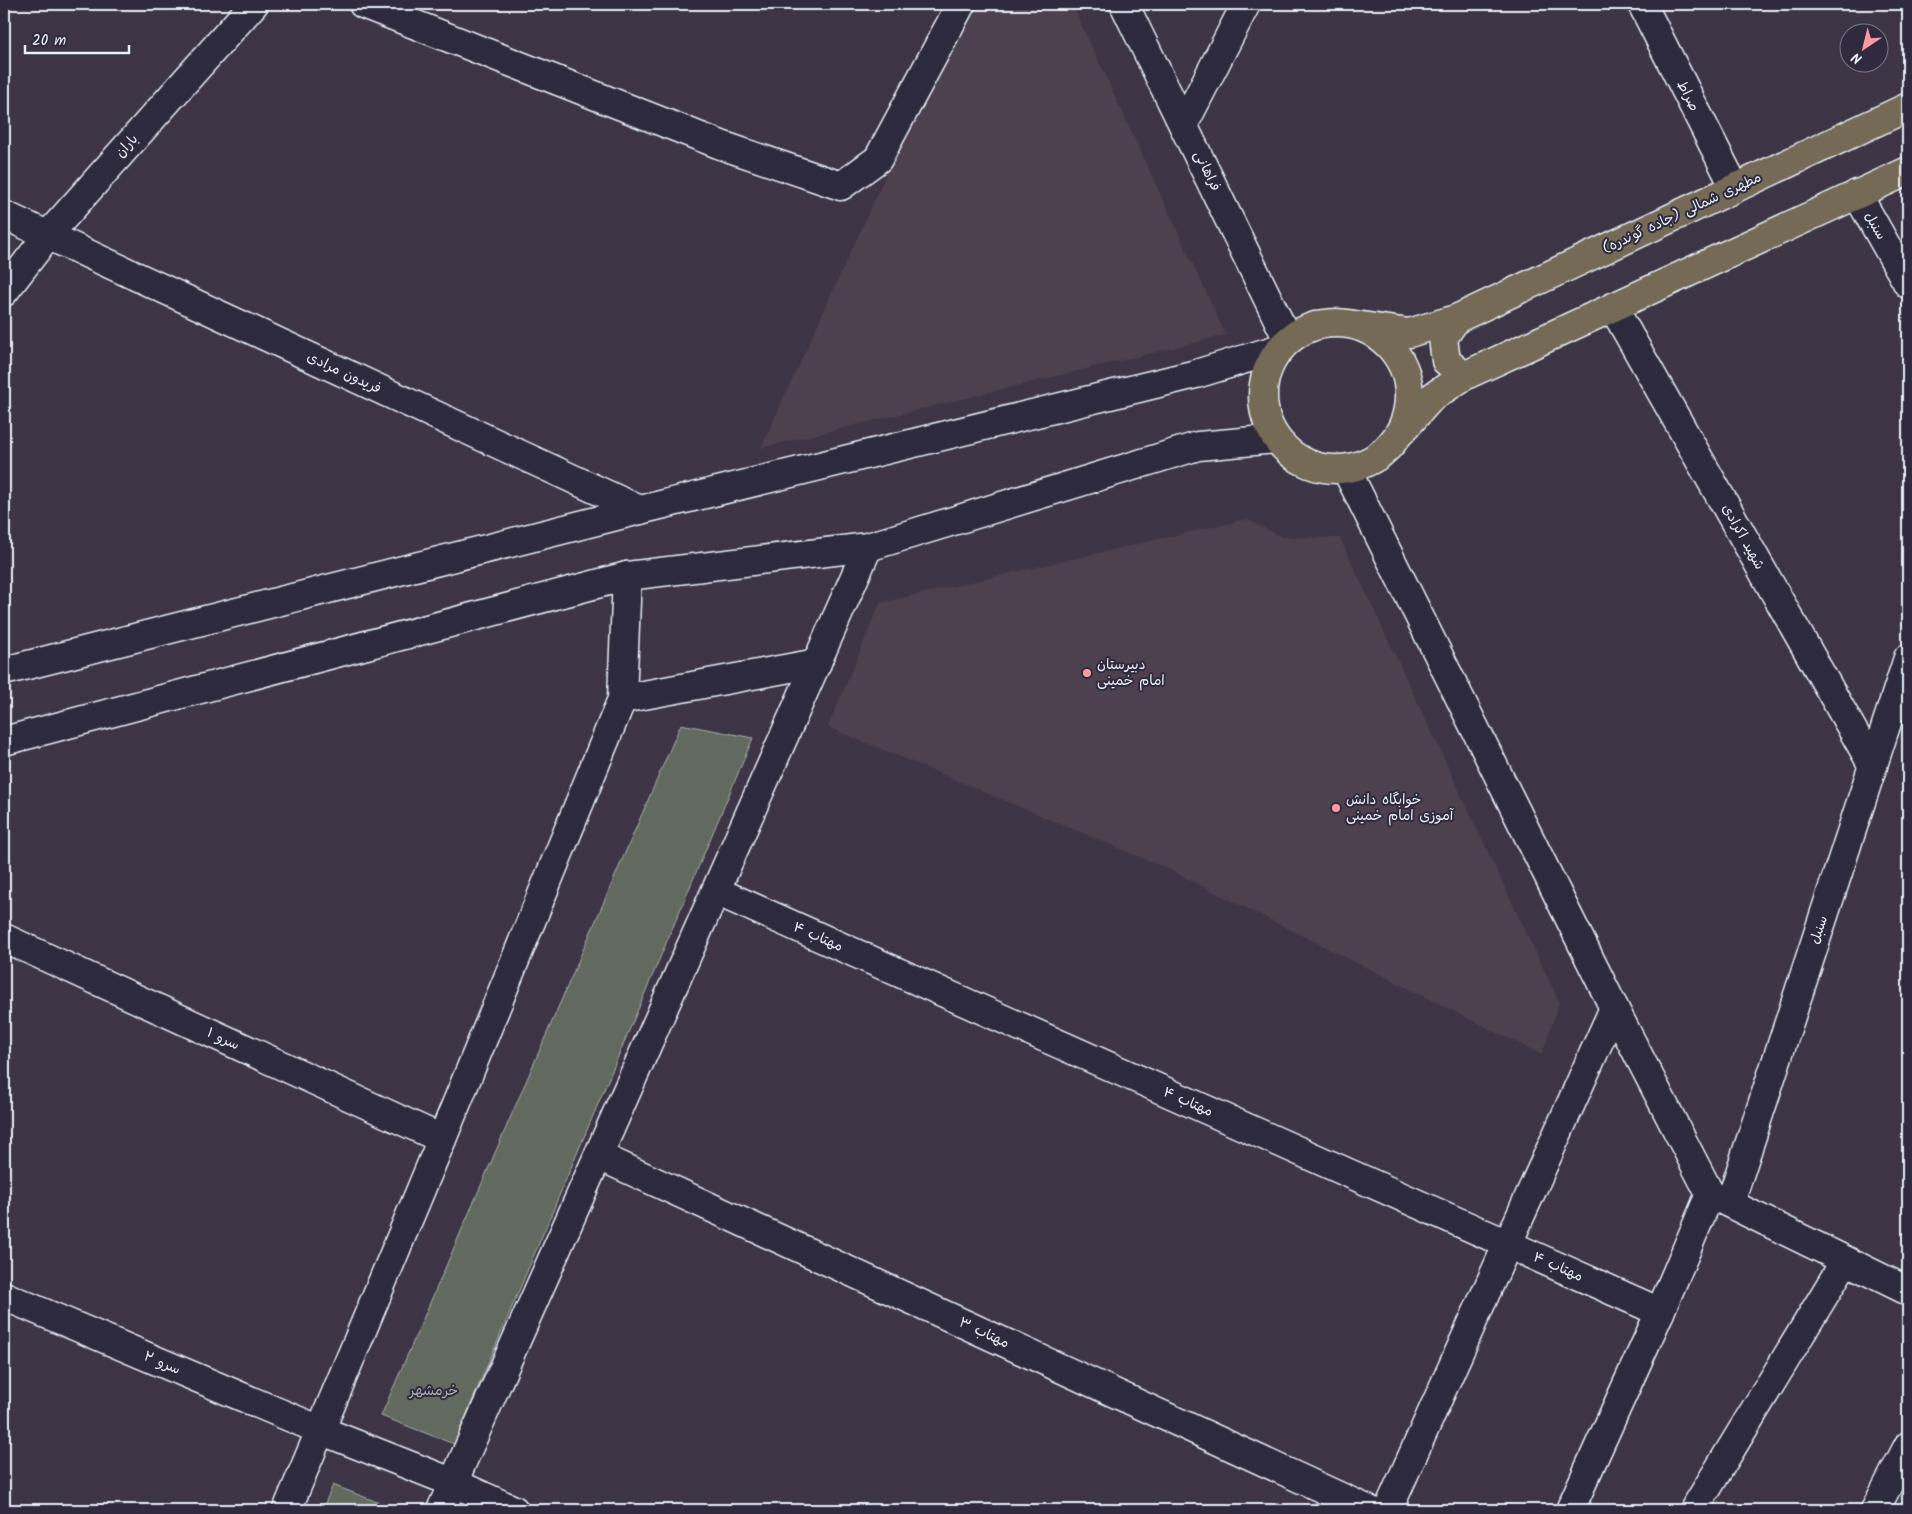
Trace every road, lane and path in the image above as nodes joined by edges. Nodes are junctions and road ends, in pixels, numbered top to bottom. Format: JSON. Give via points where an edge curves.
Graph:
{"nodes":[{"id":1,"x":254,"y":4,"type":"edge"},
{"id":2,"x":363,"y":4,"type":"edge"},
{"id":3,"x":961,"y":4,"type":"edge"},
{"id":4,"x":1124,"y":4,"type":"edge"},
{"id":5,"x":1246,"y":4,"type":"edge"},
{"id":6,"x":1642,"y":4,"type":"edge"},
{"id":7,"x":1908,"y":107,"type":"edge"},
{"id":8,"x":1184,"y":124,"type":"junction"},
{"id":9,"x":1908,"y":170,"type":"edge"},
{"id":10,"x":1735,"y":188,"type":"junction"},
{"id":11,"x":1857,"y":194,"type":"junction"},
{"id":12,"x":4,"y":215,"type":"edge"},
{"id":13,"x":48,"y":235,"type":"junction"},
{"id":14,"x":1908,"y":284,"type":"edge"},
{"id":15,"x":4,"y":292,"type":"edge"},
{"id":16,"x":1613,"y":307,"type":"junction"},
{"id":17,"x":1456,"y":319,"type":"junction"},
{"id":18,"x":1355,"y":325,"type":"junction"},
{"id":19,"x":1284,"y":344,"type":"junction"},
{"id":20,"x":1464,"y":376,"type":"junction"},
{"id":21,"x":1401,"y":432,"type":"junction"},
{"id":22,"x":1276,"y":439,"type":"junction"},
{"id":23,"x":1346,"y":469,"type":"junction"},
{"id":24,"x":640,"y":510,"type":"junction"},
{"id":25,"x":868,"y":547,"type":"junction"},
{"id":26,"x":627,"y":576,"type":"junction"},
{"id":27,"x":1908,"y":658,"type":"edge"},
{"id":28,"x":817,"y":663,"type":"junction"},
{"id":29,"x":4,"y":671,"type":"edge"},
{"id":30,"x":622,"y":699,"type":"junction"},
{"id":31,"x":4,"y":741,"type":"edge"},
{"id":32,"x":1873,"y":766,"type":"junction"},
{"id":33,"x":716,"y":891,"type":"junction"},
{"id":34,"x":4,"y":938,"type":"edge"},
{"id":35,"x":1614,"y":1008,"type":"junction"},
{"id":36,"x":442,"y":1139,"type":"junction"},
{"id":37,"x":599,"y":1156,"type":"junction"},
{"id":38,"x":1720,"y":1198,"type":"junction"},
{"id":39,"x":1507,"y":1244,"type":"junction"},
{"id":40,"x":1845,"y":1261,"type":"junction"},
{"id":41,"x":1908,"y":1291,"type":"edge"},
{"id":42,"x":4,"y":1296,"type":"edge"},
{"id":43,"x":1660,"y":1312,"type":"junction"},
{"id":44,"x":320,"y":1430,"type":"junction"},
{"id":45,"x":1908,"y":1446,"type":"edge"},
{"id":46,"x":454,"y":1483,"type":"junction"},
{"id":47,"x":287,"y":1510,"type":"edge"},
{"id":48,"x":441,"y":1510,"type":"edge"},
{"id":49,"x":514,"y":1510,"type":"edge"},
{"id":50,"x":1369,"y":1510,"type":"edge"},
{"id":51,"x":1388,"y":1510,"type":"edge"},
{"id":52,"x":1570,"y":1510,"type":"edge"},
{"id":53,"x":1694,"y":1510,"type":"edge"},
{"id":54,"x":1875,"y":1510,"type":"edge"}],
"edges":[{"from":1,"to":13,"type":"street","name":"باران"},
{"from":2,"to":3,"type":"street","via":[[721,144],[840,186],[878,159]]},
{"from":4,"to":8,"type":"street","name":"فراهانی"},
{"from":5,"to":8,"type":"street"},
{"from":6,"to":10,"type":"street","name":"صراط"},
{"from":7,"to":10,"type":"main road","name":"مطهری شمالی (جاده گوندره)"},
{"from":8,"to":19,"type":"street","name":"فراهانی"},
{"from":9,"to":11,"type":"main road"},
{"from":10,"to":17,"type":"main road","name":"مطهری شمالی (جاده گوندره)"},
{"from":11,"to":14,"type":"street","name":"سنبل"},
{"from":11,"to":16,"type":"main road"},
{"from":12,"to":13,"type":"street","name":"فریدون مرادی"},
{"from":13,"to":15,"type":"street","name":"باران"},
{"from":13,"to":24,"type":"street","name":"فریدون مرادی"},
{"from":16,"to":20,"type":"main road"},
{"from":16,"to":32,"type":"street","name":"شهید اکرادی"},
{"from":17,"to":18,"type":"main road","name":"مطهری شمالی (جاده گوندره)","via":[[1409,333]]},
{"from":17,"to":20,"type":"main road","via":[[1443,338],[1446,362]]},
{"from":18,"to":19,"type":"main road","via":[[1331,322],[1308,328]]},
{"from":18,"to":21,"type":"main road","via":[[1376,334],[1392,348],[1404,367],[1410,389],[1409,411]]},
{"from":19,"to":22,"type":"main road","via":[[1265,377],[1263,398],[1267,419]]},
{"from":19,"to":24,"type":"street","via":[[1196,374]]},
{"from":20,"to":21,"type":"main road","via":[[1432,397]]},
{"from":21,"to":23,"type":"main road","via":[[1387,450],[1368,463]]},
{"from":22,"to":23,"type":"main road","via":[[1307,464],[1326,469]]},
{"from":22,"to":25,"type":"street","via":[[1198,446]]},
{"from":23,"to":35,"type":"street"},
{"from":24,"to":29,"type":"street"},
{"from":25,"to":26,"type":"street"},
{"from":25,"to":28,"type":"street"},
{"from":26,"to":30,"type":"street"},
{"from":26,"to":31,"type":"street"},
{"from":27,"to":32,"type":"street","name":"سنبل"},
{"from":28,"to":30,"type":"street"},
{"from":28,"to":33,"type":"street"},
{"from":30,"to":36,"type":"street"},
{"from":32,"to":38,"type":"street","name":"سنبل"},
{"from":33,"to":37,"type":"street"},
{"from":33,"to":39,"type":"street","name":"مهتاب ۴"},
{"from":34,"to":36,"type":"street","name":"سرو ۱"},
{"from":35,"to":38,"type":"street"},
{"from":35,"to":39,"type":"street"},
{"from":36,"to":44,"type":"street"},
{"from":37,"to":46,"type":"street"},
{"from":37,"to":50,"type":"street","name":"مهتاب ۳"},
{"from":38,"to":40,"type":"street"},
{"from":38,"to":43,"type":"street","name":"سنبل"},
{"from":39,"to":43,"type":"street","name":"مهتاب ۴"},
{"from":39,"to":51,"type":"street"},
{"from":40,"to":41,"type":"street"},
{"from":40,"to":53,"type":"street"},
{"from":42,"to":44,"type":"street","name":"سرو ۲"},
{"from":43,"to":52,"type":"street","name":"سنبل"},
{"from":44,"to":46,"type":"street","name":"سرو ۲"},
{"from":44,"to":47,"type":"street"},
{"from":45,"to":54,"type":"street"},
{"from":46,"to":48,"type":"street"},
{"from":46,"to":49,"type":"street","name":"سرو ۲"}]}
